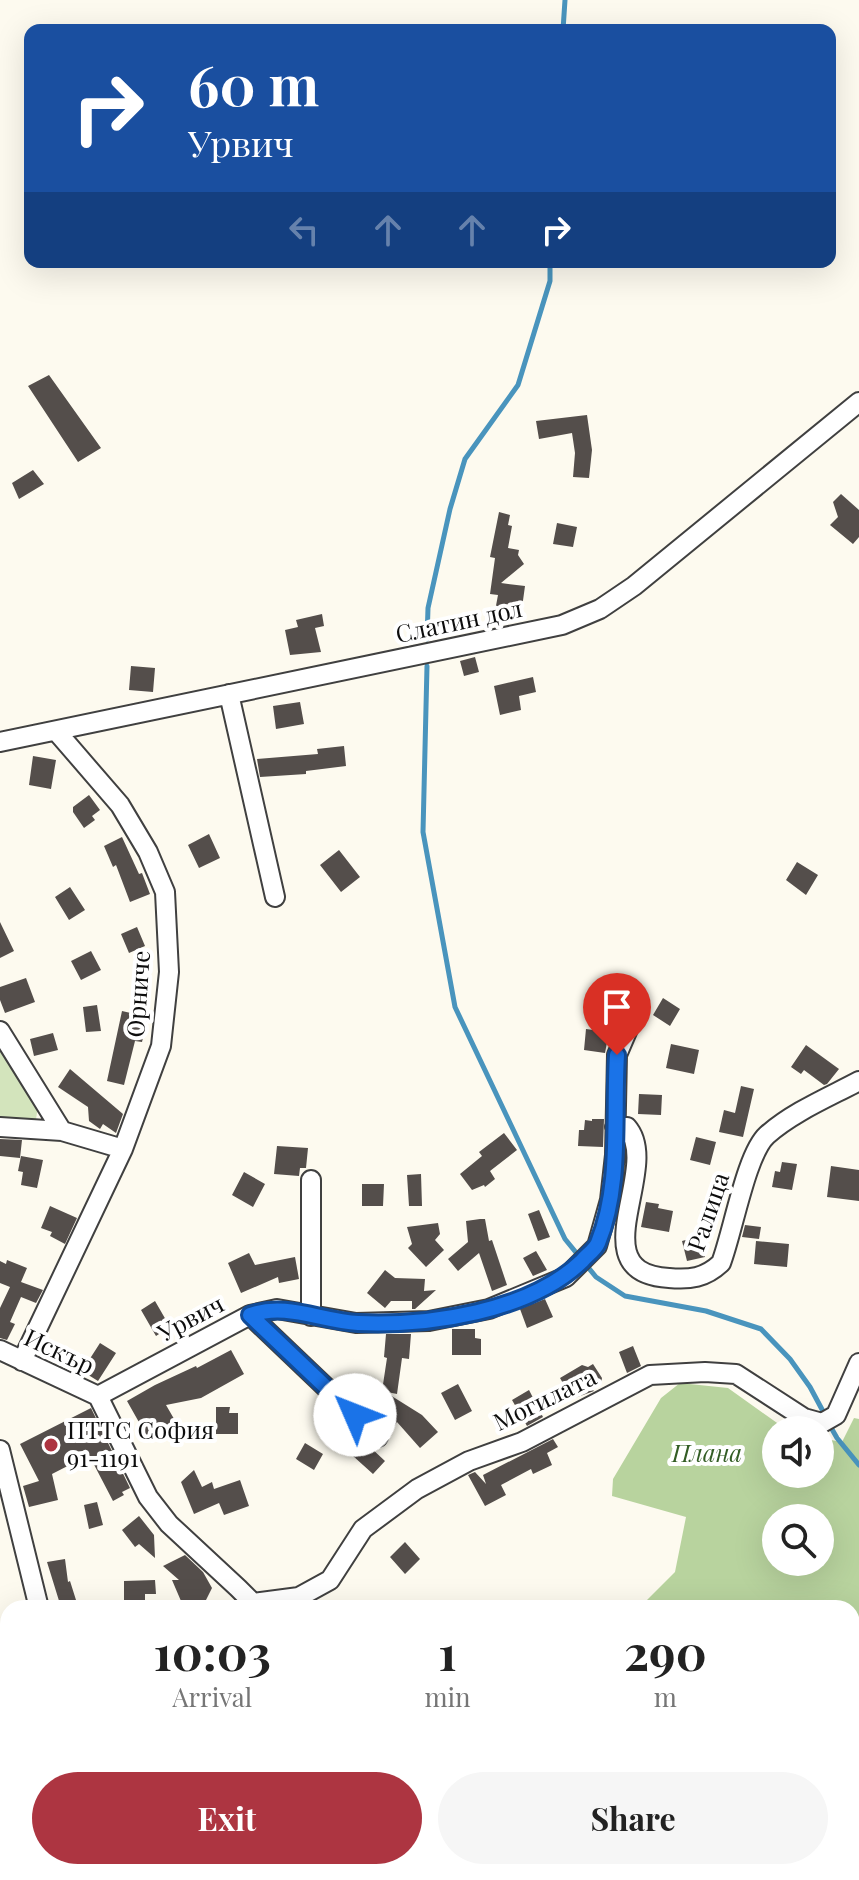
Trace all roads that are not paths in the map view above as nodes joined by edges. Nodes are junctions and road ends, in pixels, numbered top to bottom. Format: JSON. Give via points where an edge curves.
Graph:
{"nodes":[{"id":1,"x":859,"y":402,"type":"edge"},
{"id":2,"x":229,"y":694,"type":"junction"},
{"id":3,"x":57,"y":732,"type":"junction"},
{"id":4,"x":0,"y":742,"type":"edge"},
{"id":5,"x":275,"y":897,"type":"dead end"},
{"id":6,"x":629,"y":1027,"type":"dead end"},
{"id":7,"x":0,"y":1031,"type":"edge"},
{"id":8,"x":859,"y":1081,"type":"edge"},
{"id":9,"x":0,"y":1127,"type":"edge"},
{"id":10,"x":615,"y":1127,"type":"junction"},
{"id":11,"x":62,"y":1131,"type":"junction"},
{"id":12,"x":123,"y":1149,"type":"junction"},
{"id":13,"x":311,"y":1180,"type":"dead end"},
{"id":14,"x":250,"y":1315,"type":"junction"},
{"id":15,"x":311,"y":1316,"type":"junction"},
{"id":16,"x":0,"y":1350,"type":"edge"},
{"id":17,"x":22,"y":1361,"type":"junction"},
{"id":18,"x":859,"y":1363,"type":"edge"},
{"id":19,"x":98,"y":1396,"type":"junction"},
{"id":20,"x":378,"y":1437,"type":"dead end"},
{"id":21,"x":0,"y":1450,"type":"edge"},
{"id":22,"x":37,"y":1600,"type":"edge"},
{"id":23,"x":248,"y":1600,"type":"edge"},
{"id":24,"x":284,"y":1600,"type":"edge"}],
"edges":[{"from":1,"to":2,"type":"street","name":"Слатин дол","via":[[600,609],[562,625]]},
{"from":2,"to":3,"type":"street","name":"Слатин дол"},
{"from":2,"to":5,"type":"street"},
{"from":3,"to":4,"type":"street","name":"Слатин дол"},
{"from":3,"to":12,"type":"street","name":"Орниче","via":[[120,805],[165,892],[169,972],[161,1046]]},
{"from":6,"to":10,"type":"street","name":"Урвич","via":[[617,1055]]},
{"from":7,"to":11,"type":"street"},
{"from":8,"to":10,"type":"street","name":"Ралица","via":[[766,1136],[752,1157],[721,1263],[691,1280],[657,1278],[642,1273],[631,1261],[624,1240],[636,1151],[627,1127]]},
{"from":9,"to":11,"type":"street"},
{"from":10,"to":15,"type":"street","name":"Урвич","via":[[610,1200],[597,1246],[566,1277],[489,1309],[429,1321],[356,1323]]},
{"from":11,"to":12,"type":"street"},
{"from":12,"to":17,"type":"street","name":"Орниче"},
{"from":13,"to":15,"type":"street"},
{"from":14,"to":15,"type":"street","name":"Урвич","via":[[277,1309]]},
{"from":14,"to":19,"type":"street","name":"Урвич"},
{"from":14,"to":20,"type":"street"},
{"from":16,"to":17,"type":"street","name":"Искър"},
{"from":17,"to":19,"type":"street","name":"Искър"},
{"from":18,"to":24,"type":"street","name":"Могилата","via":[[836,1415],[822,1423],[804,1418],[736,1374],[650,1375],[417,1489],[363,1529],[330,1580]]},
{"from":19,"to":23,"type":"street","via":[[148,1497]]},
{"from":21,"to":22,"type":"street"}]}
